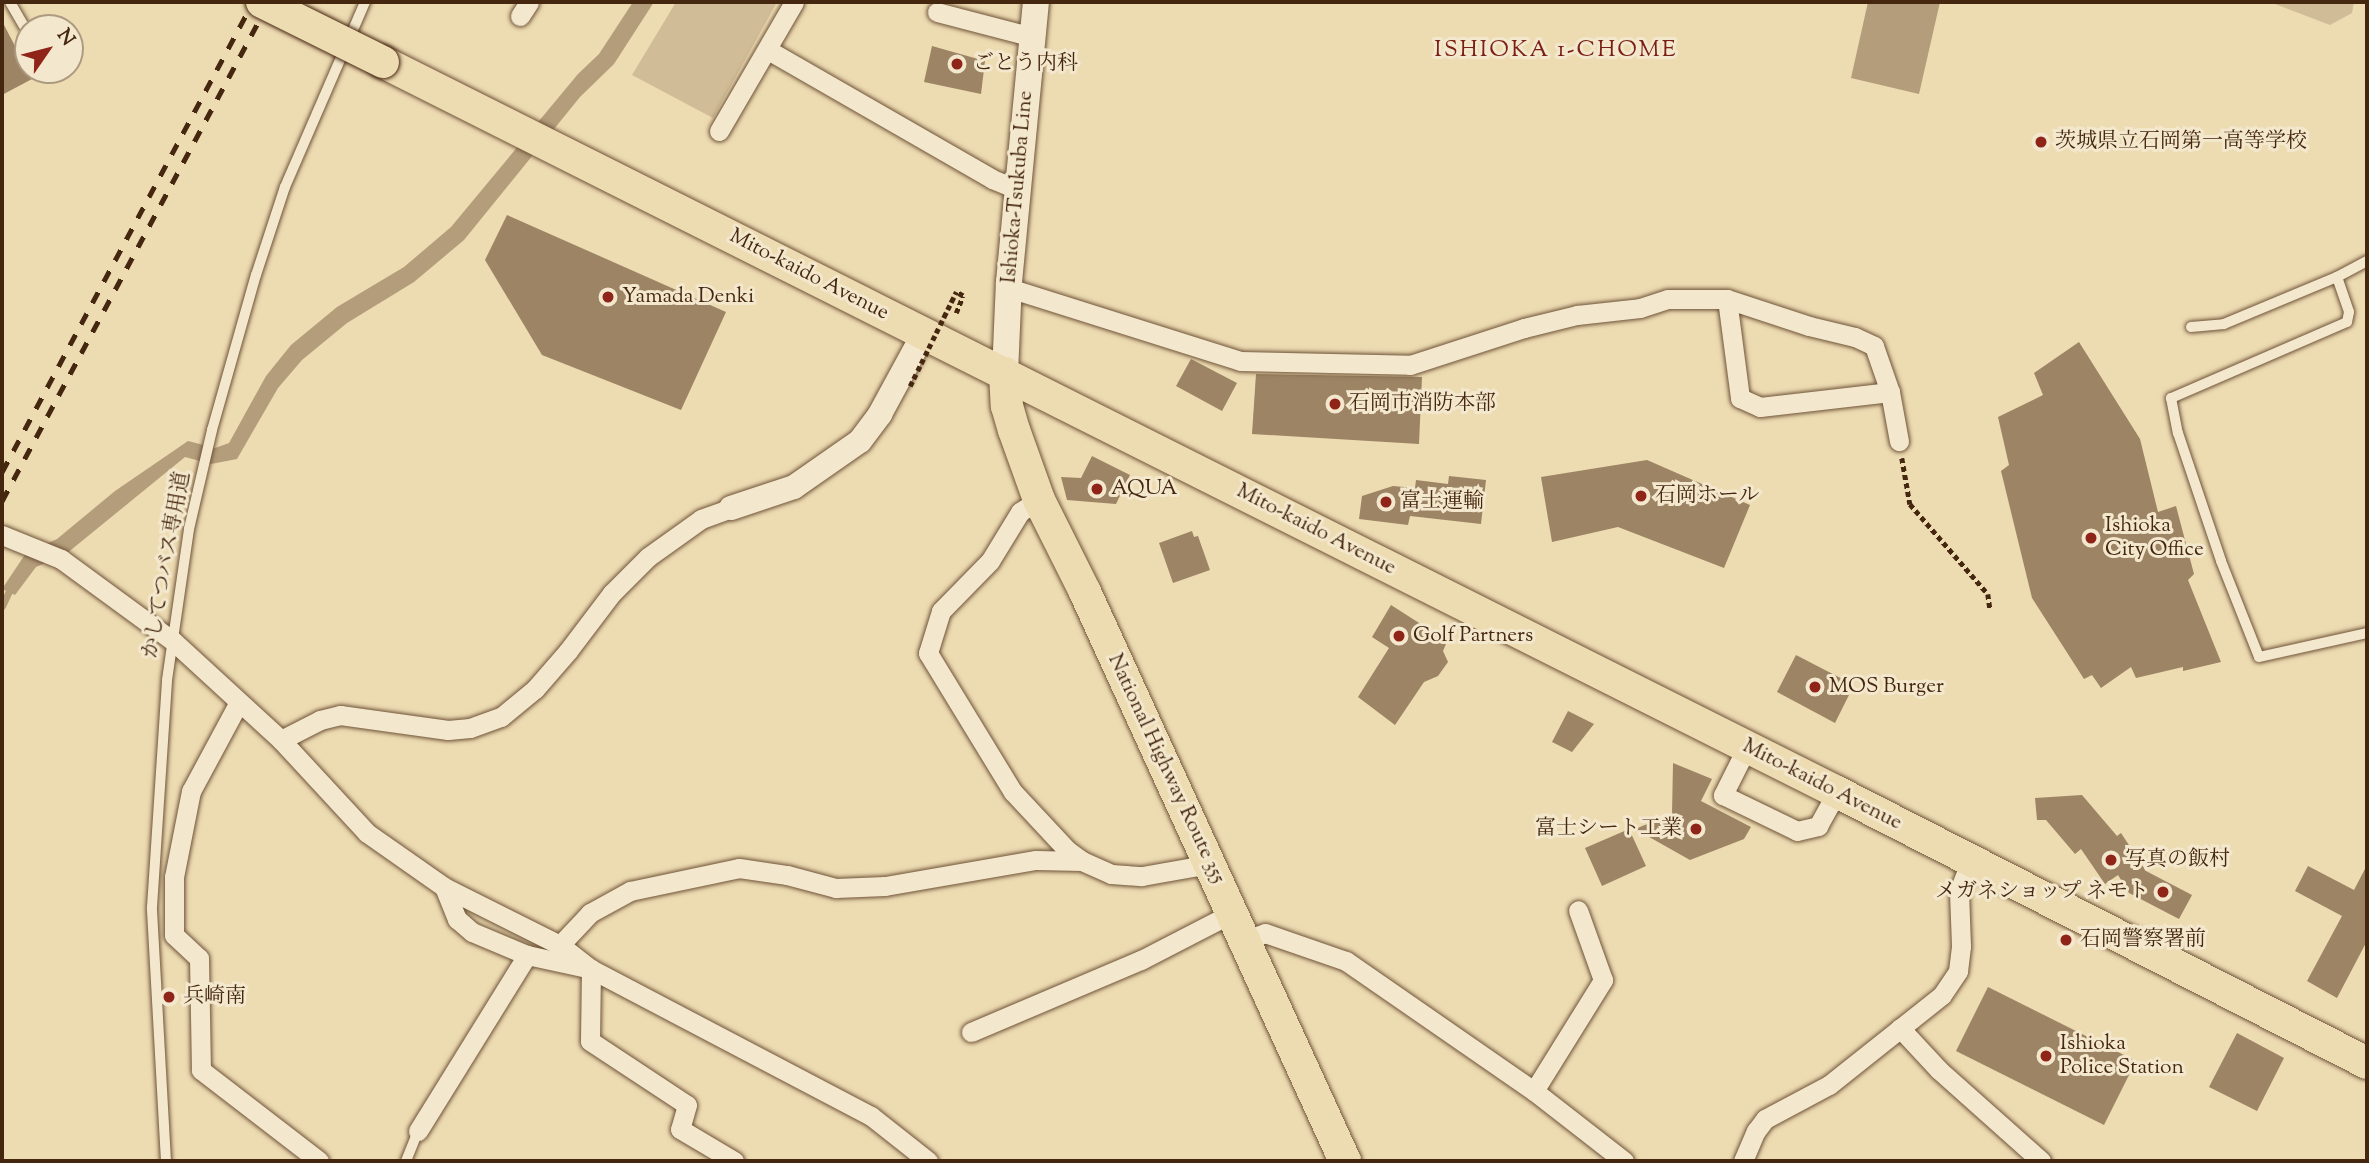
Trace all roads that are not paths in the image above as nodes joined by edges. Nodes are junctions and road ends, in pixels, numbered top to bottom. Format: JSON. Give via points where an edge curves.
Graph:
{"nodes":[{"id":1,"x":262,"y":2,"type":"edge"},
{"id":2,"x":365,"y":2,"type":"edge"},
{"id":3,"x":794,"y":2,"type":"edge"},
{"id":4,"x":1036,"y":2,"type":"edge"},
{"id":5,"x":937,"y":12,"type":"dead end"},
{"id":6,"x":1033,"y":37,"type":"junction"},
{"id":7,"x":768,"y":50,"type":"junction"},
{"id":8,"x":719,"y":131,"type":"dead end"},
{"id":9,"x":1017,"y":189,"type":"junction"},
{"id":10,"x":2367,"y":261,"type":"edge"},
{"id":11,"x":2337,"y":277,"type":"junction"},
{"id":12,"x":1009,"y":288,"type":"junction"},
{"id":13,"x":1727,"y":299,"type":"junction"},
{"id":14,"x":2191,"y":327,"type":"dead end"},
{"id":15,"x":925,"y":333,"type":"junction"},
{"id":16,"x":1005,"y":373,"type":"junction"},
{"id":17,"x":1890,"y":392,"type":"junction"},
{"id":18,"x":1899,"y":441,"type":"road end"},
{"id":19,"x":1039,"y":500,"type":"junction"},
{"id":20,"x":731,"y":508,"type":"joint"},
{"id":21,"x":2,"y":535,"type":"edge"},
{"id":22,"x":2367,"y":633,"type":"edge"},
{"id":23,"x":173,"y":641,"type":"junction"},
{"id":24,"x":239,"y":702,"type":"junction"},
{"id":25,"x":281,"y":740,"type":"junction"},
{"id":26,"x":1747,"y":747,"type":"junction"},
{"id":27,"x":1837,"y":792,"type":"junction"},
{"id":28,"x":1971,"y":860,"type":"junction"},
{"id":29,"x":1082,"y":861,"type":"junction"},
{"id":30,"x":1210,"y":864,"type":"junction"},
{"id":31,"x":444,"y":887,"type":"junction"},
{"id":32,"x":1578,"y":910,"type":"dead end"},
{"id":33,"x":1239,"y":926,"type":"junction"},
{"id":34,"x":560,"y":945,"type":"junction"},
{"id":35,"x":527,"y":955,"type":"junction"},
{"id":36,"x":591,"y":969,"type":"junction"},
{"id":37,"x":1900,"y":1028,"type":"junction"},
{"id":38,"x":971,"y":1032,"type":"dead end"},
{"id":39,"x":2367,"y":1063,"type":"edge"},
{"id":40,"x":1534,"y":1091,"type":"junction"},
{"id":41,"x":418,"y":1131,"type":"joint"},
{"id":42,"x":166,"y":1161,"type":"edge"},
{"id":43,"x":319,"y":1161,"type":"edge"},
{"id":44,"x":406,"y":1161,"type":"edge"},
{"id":45,"x":734,"y":1161,"type":"edge"},
{"id":46,"x":928,"y":1161,"type":"edge"},
{"id":47,"x":1345,"y":1161,"type":"edge"},
{"id":48,"x":1624,"y":1161,"type":"edge"},
{"id":49,"x":1743,"y":1161,"type":"edge"},
{"id":50,"x":2041,"y":1161,"type":"edge"}],
"edges":[{"from":1,"to":15,"type":"highway","name":"Mito-kaido Avenue","bridge":true},
{"from":2,"to":23,"type":"lane","name":"かしてつバス専用道","via":[[303,140],[256,275],[195,504]]},
{"from":3,"to":7,"type":"street"},
{"from":4,"to":6,"type":"main road","name":"Ishioka-Tsukuba Line"},
{"from":5,"to":6,"type":"street"},
{"from":6,"to":9,"type":"main road","name":"Ishioka-Tsukuba Line"},
{"from":7,"to":8,"type":"street"},
{"from":7,"to":9,"type":"street"},
{"from":9,"to":12,"type":"main road","name":"Ishioka-Tsukuba Line"},
{"from":10,"to":11,"type":"lane"},
{"from":11,"to":14,"type":"lane","via":[[2224,324]]},
{"from":11,"to":22,"type":"lane","via":[[2349,312],[2347,322],[2171,398],[2178,433],[2217,548],[2259,657]]},
{"from":12,"to":13,"type":"street","via":[[1240,361],[1396,365],[1410,365],[1577,314],[1640,308],[1668,299]]},
{"from":12,"to":16,"type":"main road","name":"Ishioka-Tsukuba Line"},
{"from":13,"to":17,"type":"street","via":[[1874,346]]},
{"from":13,"to":17,"type":"street","via":[[1740,398],[1760,407]]},
{"from":15,"to":16,"type":"highway","name":"Mito-kaido Avenue"},
{"from":15,"to":20,"type":"street","via":[[860,441],[794,487]]},
{"from":16,"to":19,"type":"highway","name":"National Highway Route 355","via":[[1007,405]]},
{"from":16,"to":26,"type":"highway","name":"Mito-kaido Avenue"},
{"from":17,"to":18,"type":"street"},
{"from":19,"to":29,"type":"street","via":[[1020,512],[989,561],[941,611],[928,653],[1013,792]]},
{"from":19,"to":30,"type":"highway","name":"National Highway Route 355"},
{"from":20,"to":25,"type":"street","via":[[701,519],[648,557],[612,593],[534,689],[501,717],[448,730],[340,715]]},
{"from":21,"to":23,"type":"street","via":[[61,559]]},
{"from":23,"to":24,"type":"street"},
{"from":23,"to":42,"type":"lane","name":"かしてつバス専用道","via":[[157,795],[152,907]]},
{"from":24,"to":25,"type":"street"},
{"from":24,"to":43,"type":"street","via":[[191,790],[174,877],[174,935],[199,958],[201,1070]]},
{"from":25,"to":31,"type":"street","via":[[367,833]]},
{"from":26,"to":27,"type":"highway","name":"Mito-kaido Avenue"},
{"from":26,"to":27,"type":"street","via":[[1723,795],[1797,831],[1818,826]]},
{"from":27,"to":28,"type":"highway","name":"Mito-kaido Avenue"},
{"from":28,"to":37,"type":"street","via":[[1959,891],[1962,946],[1958,971],[1942,995]]},
{"from":28,"to":39,"type":"highway","name":"Mito-kaido Avenue"},
{"from":29,"to":30,"type":"street","via":[[1111,874],[1142,876]]},
{"from":29,"to":34,"type":"street","via":[[1036,860],[885,886],[836,888],[787,875],[732,869],[630,891],[590,913]]},
{"from":30,"to":33,"type":"highway","name":"National Highway Route 355"},
{"from":31,"to":34,"type":"street"},
{"from":31,"to":35,"type":"street","via":[[457,919],[472,932]]},
{"from":32,"to":40,"type":"street","via":[[1603,980]]},
{"from":33,"to":38,"type":"street","via":[[1141,960]]},
{"from":33,"to":40,"type":"street","via":[[1346,961]]},
{"from":33,"to":47,"type":"highway","name":"National Highway Route 355"},
{"from":34,"to":36,"type":"street"},
{"from":35,"to":36,"type":"street"},
{"from":35,"to":41,"type":"street"},
{"from":36,"to":45,"type":"street","via":[[590,1041],[687,1105],[680,1129]]},
{"from":36,"to":46,"type":"street","via":[[871,1116]]},
{"from":37,"to":49,"type":"street","via":[[1829,1085],[1765,1119]]},
{"from":37,"to":50,"type":"street","via":[[1939,1070]]},
{"from":40,"to":48,"type":"street"},
{"from":41,"to":44,"type":"lane"}]}
